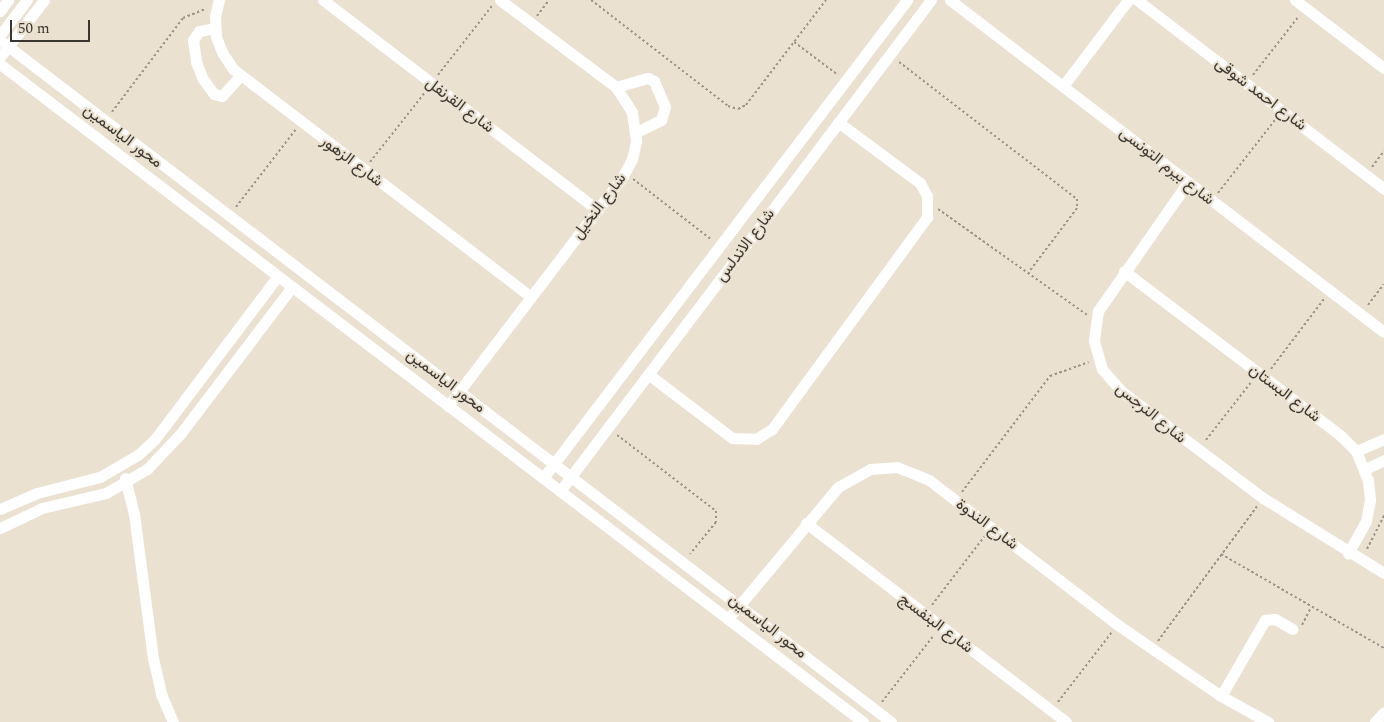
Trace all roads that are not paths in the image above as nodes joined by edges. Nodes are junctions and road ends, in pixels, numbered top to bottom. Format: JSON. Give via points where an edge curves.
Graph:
{"nodes":[{"id":1,"x":8,"y":0,"type":"edge"},
{"id":2,"x":27,"y":0,"type":"edge"},
{"id":3,"x":44,"y":0,"type":"edge"},
{"id":4,"x":323,"y":0,"type":"edge"},
{"id":5,"x":500,"y":0,"type":"edge"},
{"id":6,"x":907,"y":0,"type":"edge"},
{"id":7,"x":930,"y":0,"type":"edge"},
{"id":8,"x":950,"y":0,"type":"edge"},
{"id":9,"x":1128,"y":0,"type":"edge"},
{"id":10,"x":1137,"y":0,"type":"edge"},
{"id":11,"x":1295,"y":0,"type":"edge"},
{"id":12,"x":217,"y":5,"type":"edge"},
{"id":13,"x":0,"y":11,"type":"edge"},
{"id":14,"x":215,"y":28,"type":"junction"},
{"id":15,"x":0,"y":35,"type":"edge"},
{"id":16,"x":4,"y":43,"type":"edge"},
{"id":17,"x":0,"y":57,"type":"edge"},
{"id":18,"x":0,"y":64,"type":"edge"},
{"id":19,"x":1384,"y":68,"type":"edge"},
{"id":20,"x":240,"y":76,"type":"junction"},
{"id":21,"x":1063,"y":86,"type":"junction"},
{"id":22,"x":616,"y":88,"type":"junction"},
{"id":23,"x":838,"y":122,"type":"junction"},
{"id":24,"x":636,"y":132,"type":"junction"},
{"id":25,"x":1188,"y":182,"type":"junction"},
{"id":26,"x":1384,"y":188,"type":"edge"},
{"id":27,"x":598,"y":210,"type":"junction"},
{"id":28,"x":1124,"y":271,"type":"junction"},
{"id":29,"x":278,"y":276,"type":"junction"},
{"id":30,"x":292,"y":287,"type":"junction"},
{"id":31,"x":531,"y":297,"type":"junction"},
{"id":32,"x":1384,"y":332,"type":"edge"},
{"id":33,"x":648,"y":374,"type":"junction"},
{"id":34,"x":459,"y":390,"type":"junction"},
{"id":35,"x":448,"y":406,"type":"junction"},
{"id":36,"x":1384,"y":439,"type":"edge"},
{"id":37,"x":1356,"y":451,"type":"junction"},
{"id":38,"x":1384,"y":460,"type":"edge"},
{"id":39,"x":554,"y":463,"type":"junction"},
{"id":40,"x":120,"y":467,"type":"junction"},
{"id":41,"x":1365,"y":470,"type":"junction"},
{"id":42,"x":571,"y":476,"type":"junction"},
{"id":43,"x":543,"y":478,"type":"junction"},
{"id":44,"x":127,"y":483,"type":"junction"},
{"id":45,"x":560,"y":491,"type":"junction"},
{"id":46,"x":0,"y":509,"type":"edge"},
{"id":47,"x":806,"y":523,"type":"junction"},
{"id":48,"x":0,"y":528,"type":"edge"},
{"id":49,"x":1348,"y":553,"type":"junction"},
{"id":50,"x":1384,"y":573,"type":"edge"},
{"id":51,"x":740,"y":604,"type":"junction"},
{"id":52,"x":728,"y":619,"type":"junction"},
{"id":53,"x":1292,"y":629,"type":"road end"},
{"id":54,"x":1221,"y":696,"type":"junction"},
{"id":55,"x":1384,"y":713,"type":"edge"},
{"id":56,"x":173,"y":722,"type":"edge"},
{"id":57,"x":863,"y":722,"type":"edge"},
{"id":58,"x":891,"y":722,"type":"edge"},
{"id":59,"x":1066,"y":722,"type":"edge"},
{"id":60,"x":1268,"y":722,"type":"edge"},
{"id":61,"x":1375,"y":722,"type":"edge"}],
"edges":[{"from":1,"to":13,"type":"street"},
{"from":2,"to":15,"type":"street"},
{"from":3,"to":16,"type":"street"},
{"from":4,"to":27,"type":"street","name":"شارع القرنفل"},
{"from":5,"to":22,"type":"street","name":"شارع النخيل"},
{"from":6,"to":39,"type":"street","name":"شارع الاندلس"},
{"from":7,"to":23,"type":"street","name":"شارع الاندلس"},
{"from":8,"to":21,"type":"street","name":"شارع بيرم التونسى"},
{"from":9,"to":21,"type":"street"},
{"from":10,"to":26,"type":"street","name":"شارع احمد شوقى"},
{"from":11,"to":19,"type":"street"},
{"from":12,"to":14,"type":"street","name":"شارع الزهور"},
{"from":14,"to":20,"type":"street","name":"شارع الزهور","via":[[222,54]]},
{"from":14,"to":20,"type":"street","via":[[199,31],[193,40],[196,62],[204,79],[214,94],[222,96]]},
{"from":16,"to":17,"type":"street"},
{"from":16,"to":34,"type":"street","name":"محور الياسمين"},
{"from":18,"to":29,"type":"street","name":"محور الياسمين"},
{"from":20,"to":31,"type":"street","name":"شارع الزهور"},
{"from":21,"to":25,"type":"street","name":"شارع بيرم التونسى"},
{"from":22,"to":24,"type":"street","name":"شارع النخيل","via":[[628,104]]},
{"from":22,"to":24,"type":"street","via":[[648,78],[654,81],[665,107],[661,120]]},
{"from":23,"to":33,"type":"street","name":"شارع الاندلس"},
{"from":23,"to":33,"type":"street","via":[[915,178],[929,203],[924,224],[772,429],[762,437],[744,441],[727,436]]},
{"from":24,"to":27,"type":"street","name":"شارع النخيل","via":[[634,150],[625,173]]},
{"from":25,"to":28,"type":"street","name":"شارع النرجس"},
{"from":25,"to":32,"type":"street","name":"شارع بيرم التونسى"},
{"from":27,"to":31,"type":"street","name":"شارع النخيل"},
{"from":28,"to":37,"type":"street","name":"شارع البستان","via":[[1341,436]]},
{"from":28,"to":49,"type":"street","name":"شارع النرجس","via":[[1102,302],[1095,321],[1094,341],[1098,360],[1114,384],[1263,498]]},
{"from":29,"to":30,"type":"street","name":"محور الياسمين"},
{"from":29,"to":40,"type":"street","via":[[155,439]]},
{"from":30,"to":35,"type":"street","name":"محور الياسمين"},
{"from":30,"to":44,"type":"street","via":[[166,453]]},
{"from":31,"to":34,"type":"street","name":"شارع النخيل"},
{"from":33,"to":42,"type":"street","name":"شارع الاندلس"},
{"from":34,"to":35,"type":"street","name":"شارع النخيل"},
{"from":34,"to":39,"type":"street","name":"محور الياسمين"},
{"from":35,"to":43,"type":"street","name":"محور الياسمين"},
{"from":36,"to":37,"type":"street"},
{"from":37,"to":41,"type":"street","name":"شارع البستان"},
{"from":38,"to":41,"type":"street"},
{"from":39,"to":42,"type":"street","name":"محور الياسمين"},
{"from":39,"to":43,"type":"street","name":"شارع الاندلس"},
{"from":40,"to":44,"type":"street"},
{"from":40,"to":46,"type":"street","via":[[79,484],[37,493]]},
{"from":41,"to":49,"type":"street","name":"شارع البستان","via":[[1370,490],[1368,510]]},
{"from":42,"to":45,"type":"street","name":"شارع الاندلس"},
{"from":42,"to":51,"type":"street","name":"محور الياسمين"},
{"from":43,"to":45,"type":"street","name":"محور الياسمين"},
{"from":44,"to":48,"type":"street","via":[[84,500],[42,508]]},
{"from":44,"to":56,"type":"street","via":[[153,658],[161,694]]},
{"from":45,"to":52,"type":"street","name":"محور الياسمين"},
{"from":47,"to":51,"type":"street","name":"شارع الندوة"},
{"from":47,"to":54,"type":"street","name":"شارع الندوة","via":[[845,480],[879,467],[914,472],[956,500],[1152,649]]},
{"from":47,"to":59,"type":"street","name":"شارع البنفسج"},
{"from":49,"to":50,"type":"street","name":"شارع النرجس"},
{"from":51,"to":52,"type":"street","name":"شارع الندوة"},
{"from":51,"to":58,"type":"street","name":"محور الياسمين"},
{"from":52,"to":57,"type":"street","name":"محور الياسمين"},
{"from":53,"to":54,"type":"street","via":[[1275,619],[1265,620]]},
{"from":54,"to":60,"type":"street","name":"شارع الندوة"},
{"from":55,"to":61,"type":"street"}]}
